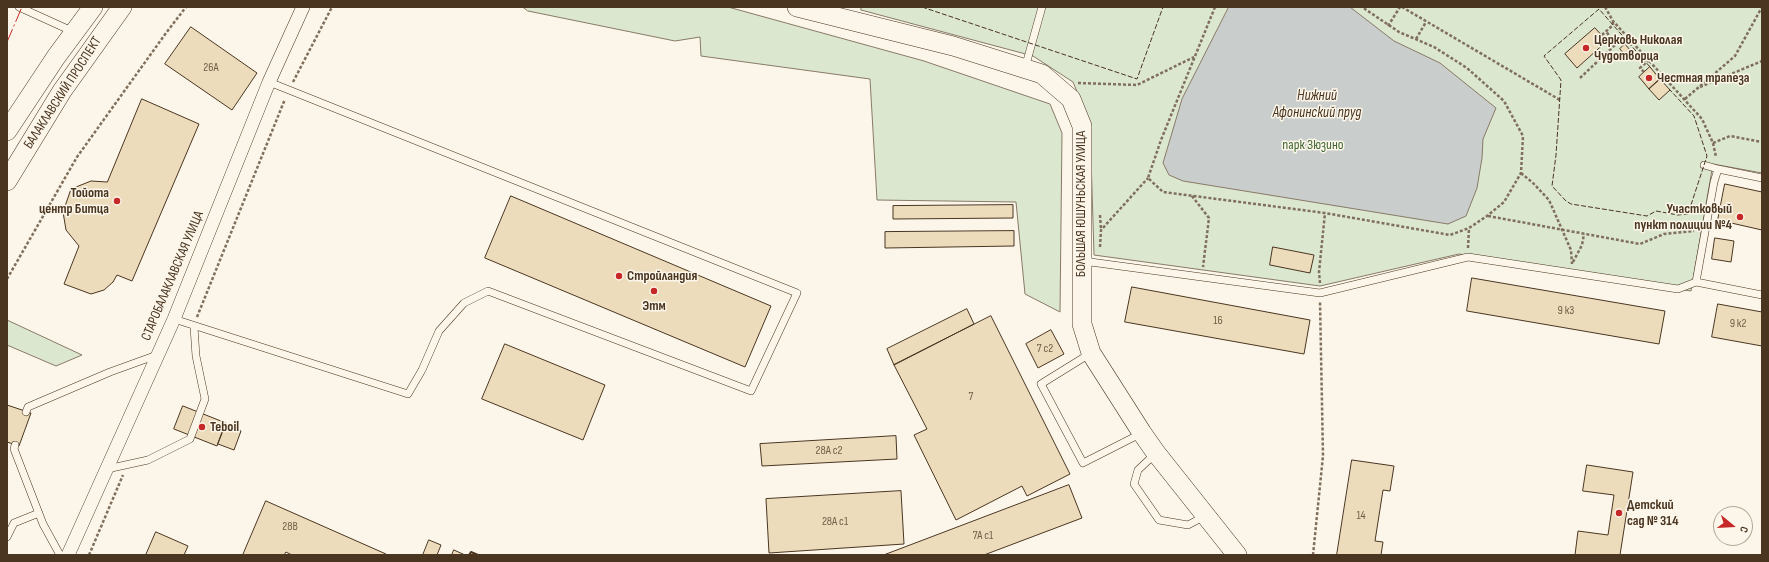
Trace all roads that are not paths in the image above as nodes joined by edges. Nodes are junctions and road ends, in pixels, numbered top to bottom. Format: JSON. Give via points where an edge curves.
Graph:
{"nodes":[{"id":1,"x":19,"y":7,"type":"edge"},
{"id":2,"x":93,"y":7,"type":"edge"},
{"id":3,"x":122,"y":7,"type":"edge"},
{"id":4,"x":303,"y":7,"type":"edge"},
{"id":5,"x":797,"y":7,"type":"edge"},
{"id":6,"x":1042,"y":7,"type":"edge"},
{"id":7,"x":74,"y":33,"type":"junction"},
{"id":8,"x":1025,"y":69,"type":"junction"},
{"id":9,"x":269,"y":82,"type":"junction"},
{"id":10,"x":7,"y":131,"type":"edge"},
{"id":11,"x":1704,"y":165,"type":"dead end"},
{"id":12,"x":1718,"y":169,"type":"junction"},
{"id":13,"x":1762,"y":178,"type":"edge"},
{"id":14,"x":7,"y":181,"type":"edge"},
{"id":15,"x":1091,"y":263,"type":"junction"},
{"id":16,"x":1696,"y":282,"type":"junction"},
{"id":17,"x":1762,"y":295,"type":"edge"},
{"id":18,"x":174,"y":319,"type":"junction"},
{"id":19,"x":194,"y":327,"type":"junction"},
{"id":20,"x":1091,"y":353,"type":"junction"},
{"id":21,"x":158,"y":355,"type":"junction"},
{"id":22,"x":26,"y":412,"type":"dead end"},
{"id":23,"x":1142,"y":433,"type":"junction"},
{"id":24,"x":15,"y":445,"type":"dead end"},
{"id":25,"x":1156,"y":453,"type":"junction"},
{"id":26,"x":107,"y":469,"type":"junction"},
{"id":27,"x":39,"y":513,"type":"junction"},
{"id":28,"x":1206,"y":516,"type":"junction"},
{"id":29,"x":10,"y":521,"type":"edge"},
{"id":30,"x":7,"y":537,"type":"edge"},
{"id":31,"x":60,"y":555,"type":"edge"},
{"id":32,"x":68,"y":555,"type":"edge"},
{"id":33,"x":1237,"y":555,"type":"edge"}],
"edges":[{"from":1,"to":7,"type":"lane"},
{"from":2,"to":7,"type":"street","name":"БАЛАКЛАВСКИЙ ПРОСПЕКТ"},
{"from":3,"to":14,"type":"street","name":"БАЛАКЛАВСКИЙ ПРОСПЕКТ","via":[[62,91]]},
{"from":4,"to":9,"type":"street","name":"СТАРОБАЛАКЛАВСКАЯ УЛИЦА"},
{"from":5,"to":8,"type":"street","name":"БОЛЬШАЯ ЮШУНЬСКАЯ УЛИЦА","via":[[953,46]]},
{"from":6,"to":8,"type":"lane"},
{"from":7,"to":10,"type":"street","name":"БАЛАКЛАВСКИЙ ПРОСПЕКТ"},
{"from":8,"to":15,"type":"street","name":"БОЛЬШАЯ ЮШУНЬСКАЯ УЛИЦА","via":[[1042,74],[1071,99],[1082,126]]},
{"from":9,"to":18,"type":"street","name":"СТАРОБАЛАКЛАВСКАЯ УЛИЦА"},
{"from":9,"to":19,"type":"lane","via":[[797,293],[751,390],[488,291],[464,303],[439,331],[408,394]]},
{"from":11,"to":12,"type":"lane"},
{"from":12,"to":13,"type":"lane"},
{"from":12,"to":16,"type":"lane"},
{"from":15,"to":16,"type":"lane","via":[[1320,293],[1468,257],[1678,289]]},
{"from":15,"to":20,"type":"street","name":"БОЛЬШАЯ ЮШУНЬСКАЯ УЛИЦА","via":[[1082,324]]},
{"from":16,"to":17,"type":"lane"},
{"from":18,"to":19,"type":"lane"},
{"from":18,"to":21,"type":"street","name":"СТАРОБАЛАКЛАВСКАЯ УЛИЦА"},
{"from":19,"to":26,"type":"lane","via":[[196,356],[204,399],[190,439],[148,460]]},
{"from":20,"to":23,"type":"street","name":"БОЛЬШАЯ ЮШУНЬСКАЯ УЛИЦА"},
{"from":20,"to":23,"type":"lane","via":[[1041,384],[1084,463]]},
{"from":21,"to":22,"type":"lane","via":[[110,372],[28,407]]},
{"from":21,"to":26,"type":"street","name":"СТАРОБАЛАКЛАВСКАЯ УЛИЦА"},
{"from":23,"to":25,"type":"street","name":"БОЛЬШАЯ ЮШУНЬСКАЯ УЛИЦА"},
{"from":24,"to":27,"type":"lane","via":[[14,449]]},
{"from":25,"to":28,"type":"street","name":"БОЛЬШАЯ ЮШУНЬСКАЯ УЛИЦА"},
{"from":25,"to":28,"type":"lane","via":[[1138,470],[1134,484],[1159,520],[1188,525]]},
{"from":26,"to":32,"type":"street","name":"СТАРОБАЛАКЛАВСКАЯ УЛИЦА"},
{"from":27,"to":29,"type":"lane"},
{"from":27,"to":31,"type":"lane"},
{"from":28,"to":33,"type":"street","name":"БОЛЬШАЯ ЮШУНЬСКАЯ УЛИЦА"},
{"from":29,"to":30,"type":"lane"}]}
